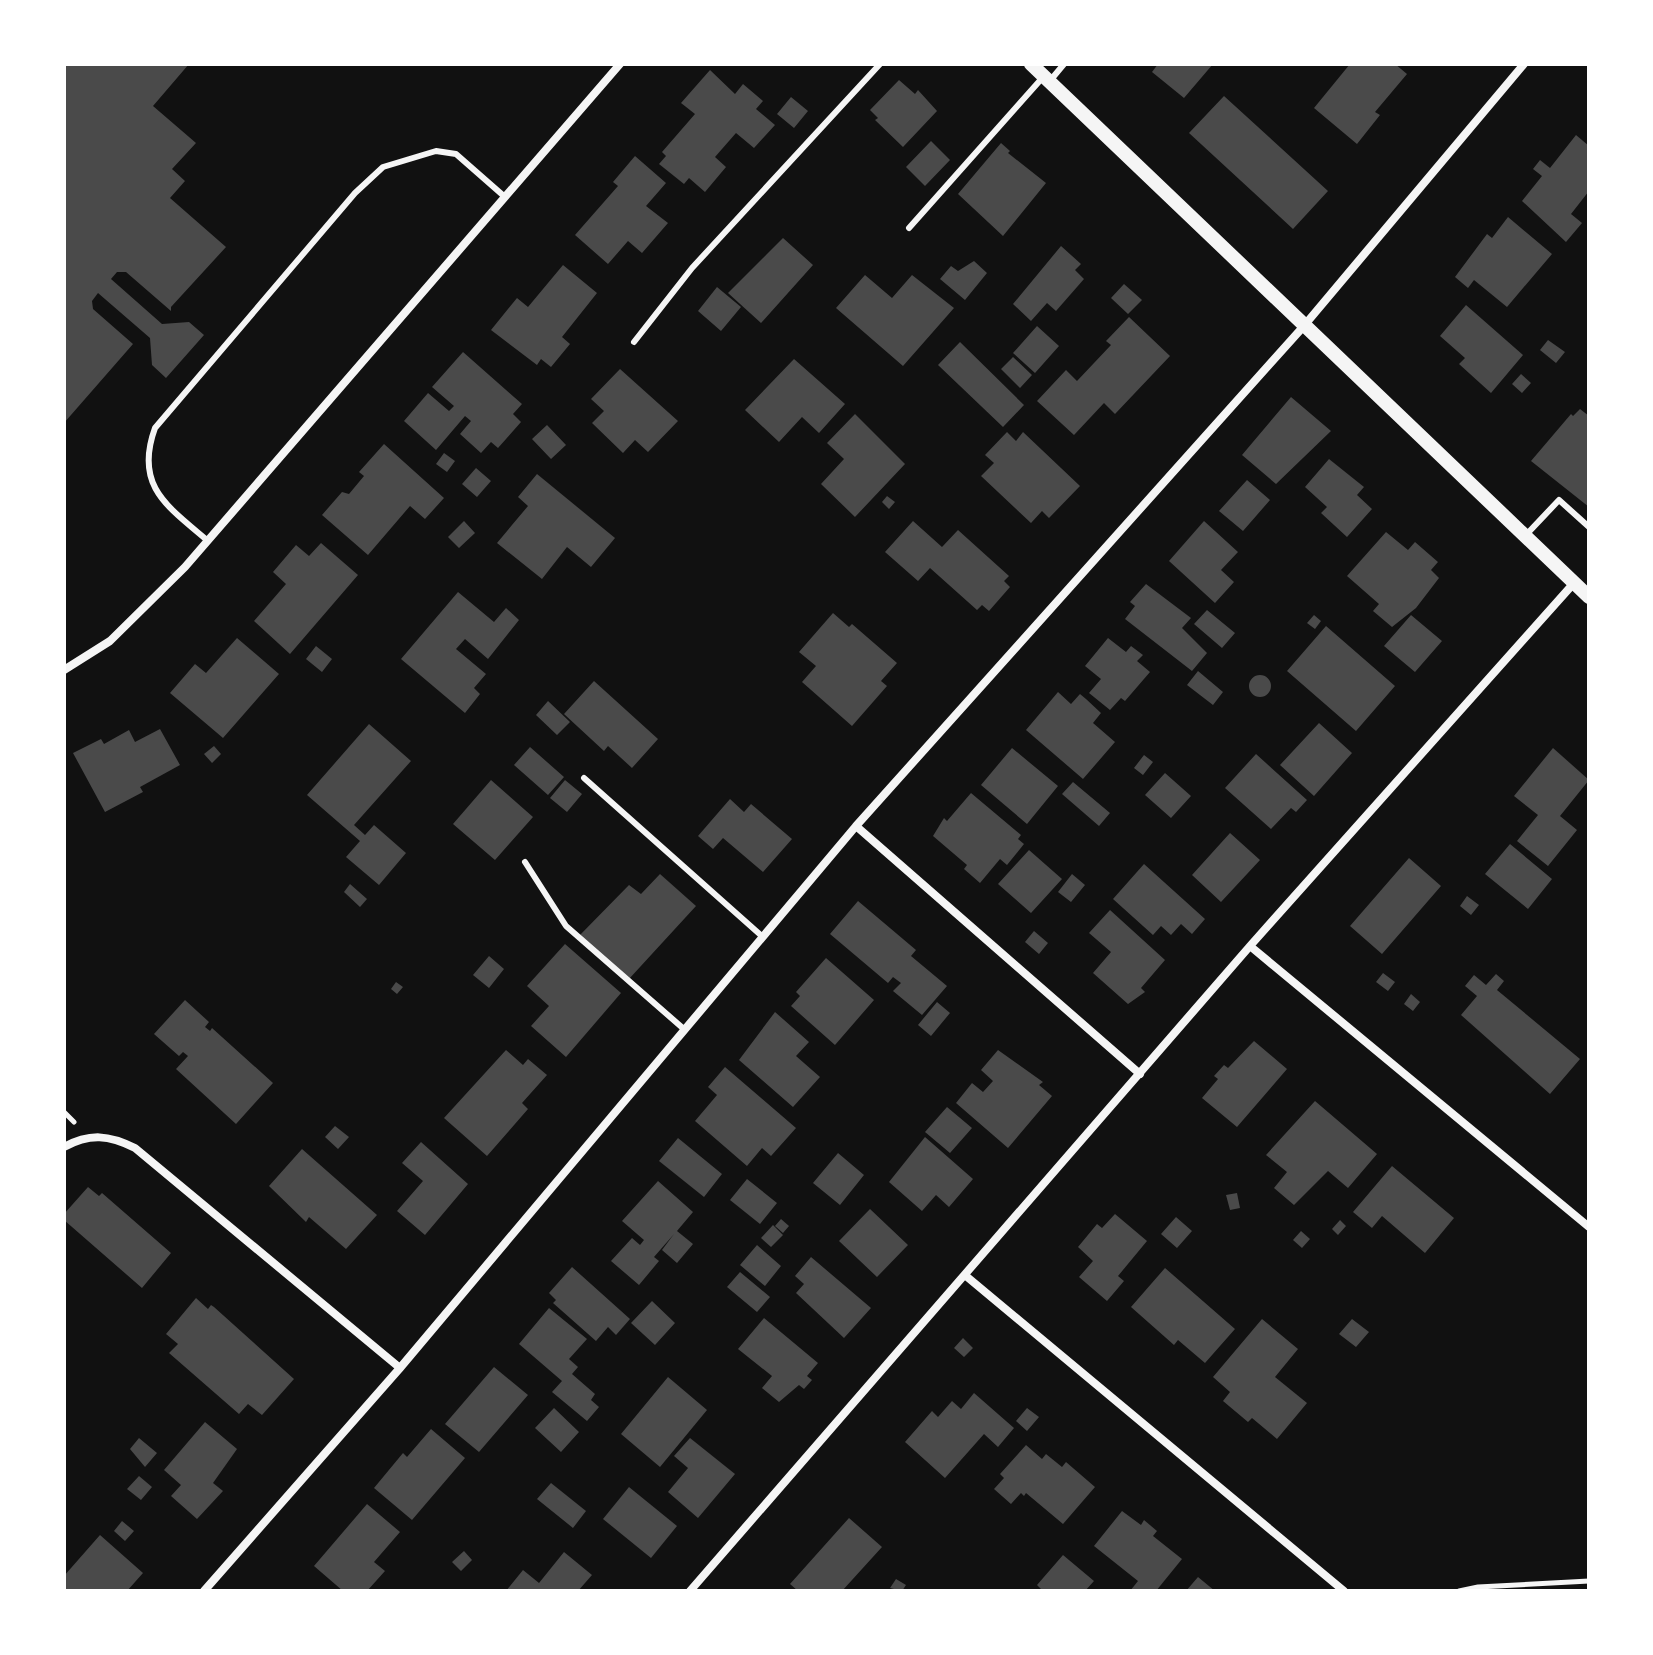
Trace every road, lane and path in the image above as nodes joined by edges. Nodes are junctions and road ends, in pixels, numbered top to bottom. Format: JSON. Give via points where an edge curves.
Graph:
{"nodes":[{"id":1,"x":620,"y":64,"type":"edge"},
{"id":2,"x":880,"y":64,"type":"edge"},
{"id":3,"x":1031,"y":64,"type":"edge"},
{"id":4,"x":1064,"y":64,"type":"edge"},
{"id":5,"x":1524,"y":64,"type":"edge"},
{"id":6,"x":1046,"y":79,"type":"junction"},
{"id":7,"x":505,"y":197,"type":"junction"},
{"id":8,"x":909,"y":228,"type":"dead end"},
{"id":9,"x":1303,"y":327,"type":"junction"},
{"id":10,"x":634,"y":342,"type":"dead end"},
{"id":11,"x":1589,"y":527,"type":"edge"},
{"id":12,"x":1525,"y":536,"type":"junction"},
{"id":13,"x":208,"y":541,"type":"junction"},
{"id":14,"x":1584,"y":589,"type":"edge"},
{"id":15,"x":64,"y":670,"type":"edge"},
{"id":16,"x":584,"y":778,"type":"dead end"},
{"id":17,"x":856,"y":826,"type":"junction"},
{"id":18,"x":525,"y":862,"type":"dead end"},
{"id":19,"x":763,"y":937,"type":"junction"},
{"id":20,"x":1250,"y":946,"type":"junction"},
{"id":21,"x":685,"y":1030,"type":"junction"},
{"id":22,"x":1140,"y":1074,"type":"junction"},
{"id":23,"x":64,"y":1147,"type":"edge"},
{"id":24,"x":1589,"y":1227,"type":"edge"},
{"id":25,"x":966,"y":1276,"type":"junction"},
{"id":26,"x":400,"y":1368,"type":"junction"},
{"id":27,"x":1589,"y":1581,"type":"edge"},
{"id":28,"x":1548,"y":1588,"type":"edge"},
{"id":29,"x":204,"y":1591,"type":"edge"},
{"id":30,"x":690,"y":1591,"type":"edge"},
{"id":31,"x":1344,"y":1591,"type":"edge"},
{"id":32,"x":1459,"y":1591,"type":"edge"}],
"edges":[{"from":1,"to":7,"type":"street"},
{"from":2,"to":10,"type":"lane","via":[[692,268]]},
{"from":3,"to":6,"type":"street"},
{"from":4,"to":6,"type":"lane"},
{"from":5,"to":9,"type":"street"},
{"from":6,"to":8,"type":"lane"},
{"from":6,"to":9,"type":"street"},
{"from":7,"to":13,"type":"street"},
{"from":7,"to":13,"type":"lane","via":[[456,154],[436,151],[383,167],[345,205],[155,428],[146,453],[149,480],[169,507]]},
{"from":9,"to":12,"type":"street"},
{"from":9,"to":17,"type":"street"},
{"from":11,"to":12,"type":"lane","via":[[1559,500]]},
{"from":12,"to":14,"type":"street"},
{"from":13,"to":15,"type":"street","via":[[110,641]]},
{"from":14,"to":20,"type":"street"},
{"from":16,"to":19,"type":"lane"},
{"from":17,"to":19,"type":"street"},
{"from":17,"to":22,"type":"street"},
{"from":18,"to":21,"type":"lane","via":[[566,926]]},
{"from":19,"to":21,"type":"street"},
{"from":20,"to":22,"type":"street"},
{"from":20,"to":24,"type":"street"},
{"from":21,"to":26,"type":"street"},
{"from":22,"to":25,"type":"street"},
{"from":23,"to":26,"type":"street","via":[[105,1136],[135,1148]]},
{"from":25,"to":30,"type":"street"},
{"from":25,"to":31,"type":"street"},
{"from":26,"to":29,"type":"street"},
{"from":27,"to":28,"type":"path"},
{"from":28,"to":32,"type":"path"}]}
